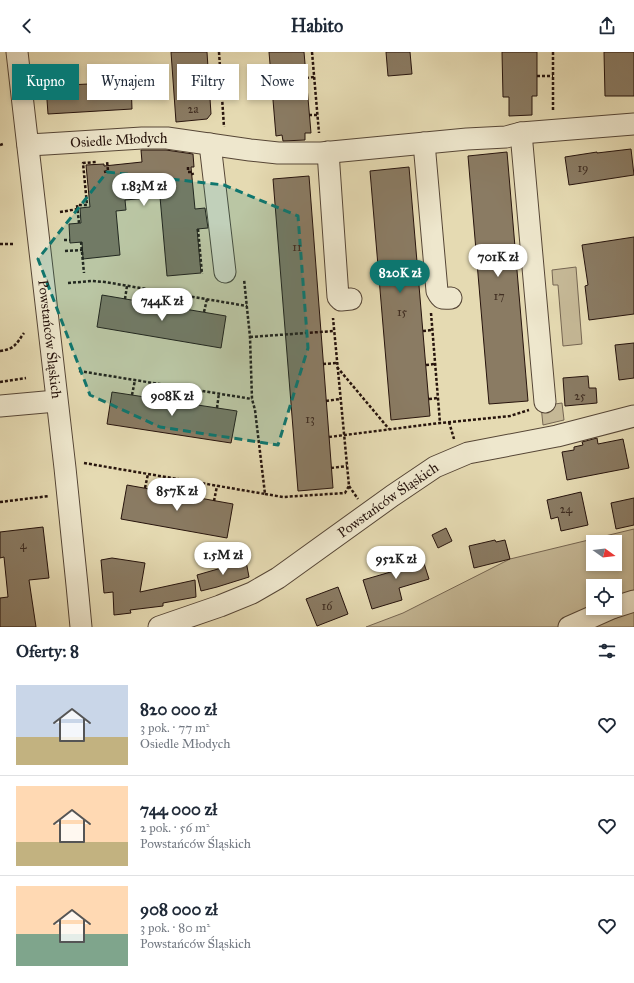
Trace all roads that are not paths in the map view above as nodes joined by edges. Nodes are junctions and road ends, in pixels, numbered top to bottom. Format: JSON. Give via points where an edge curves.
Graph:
{"nodes":[{"id":1,"x":17,"y":52,"type":"edge"},
{"id":2,"x":634,"y":124,"type":"edge"},
{"id":3,"x":520,"y":133,"type":"junction"},
{"id":4,"x":218,"y":137,"type":"junction"},
{"id":5,"x":424,"y":143,"type":"junction"},
{"id":6,"x":28,"y":145,"type":"junction"},
{"id":7,"x":324,"y":153,"type":"junction"},
{"id":8,"x":234,"y":273,"type":"road end"},
{"id":9,"x":451,"y":298,"type":"dead end"},
{"id":10,"x":351,"y":299,"type":"dead end"},
{"id":11,"x":56,"y":401,"type":"junction"},
{"id":12,"x":0,"y":406,"type":"edge"},
{"id":13,"x":538,"y":406,"type":"road end"},
{"id":14,"x":634,"y":416,"type":"edge"},
{"id":15,"x":634,"y":601,"type":"edge"},
{"id":16,"x":622,"y":605,"type":"edge"},
{"id":17,"x":597,"y":615,"type":"edge"},
{"id":18,"x":81,"y":627,"type":"edge"},
{"id":19,"x":159,"y":627,"type":"edge"},
{"id":20,"x":569,"y":627,"type":"edge"}],
"edges":[{"from":1,"to":6,"type":"street","name":"Powstańców Śląskich"},
{"from":2,"to":3,"type":"street","name":"Osiedle Młodych"},
{"from":3,"to":5,"type":"street","name":"Osiedle Młodych","via":[[506,137]]},
{"from":3,"to":13,"type":"street"},
{"from":4,"to":6,"type":"street","name":"Osiedle Młodych","via":[[142,138]]},
{"from":4,"to":7,"type":"street","name":"Osiedle Młodych","via":[[278,154]]},
{"from":4,"to":8,"type":"street"},
{"from":5,"to":7,"type":"street","name":"Osiedle Młodych"},
{"from":5,"to":9,"type":"street","via":[[437,291],[444,299]]},
{"from":6,"to":11,"type":"street","name":"Powstańców Śląskich"},
{"from":7,"to":10,"type":"street","via":[[338,297],[341,300]]},
{"from":11,"to":12,"type":"street"},
{"from":11,"to":18,"type":"street","name":"Powstańców Śląskich"},
{"from":14,"to":19,"type":"street","name":"Powstańców Śląskich","via":[[557,436],[468,453],[435,467],[278,578],[252,593]]},
{"from":15,"to":16,"type":"street"},
{"from":17,"to":20,"type":"street"}]}
